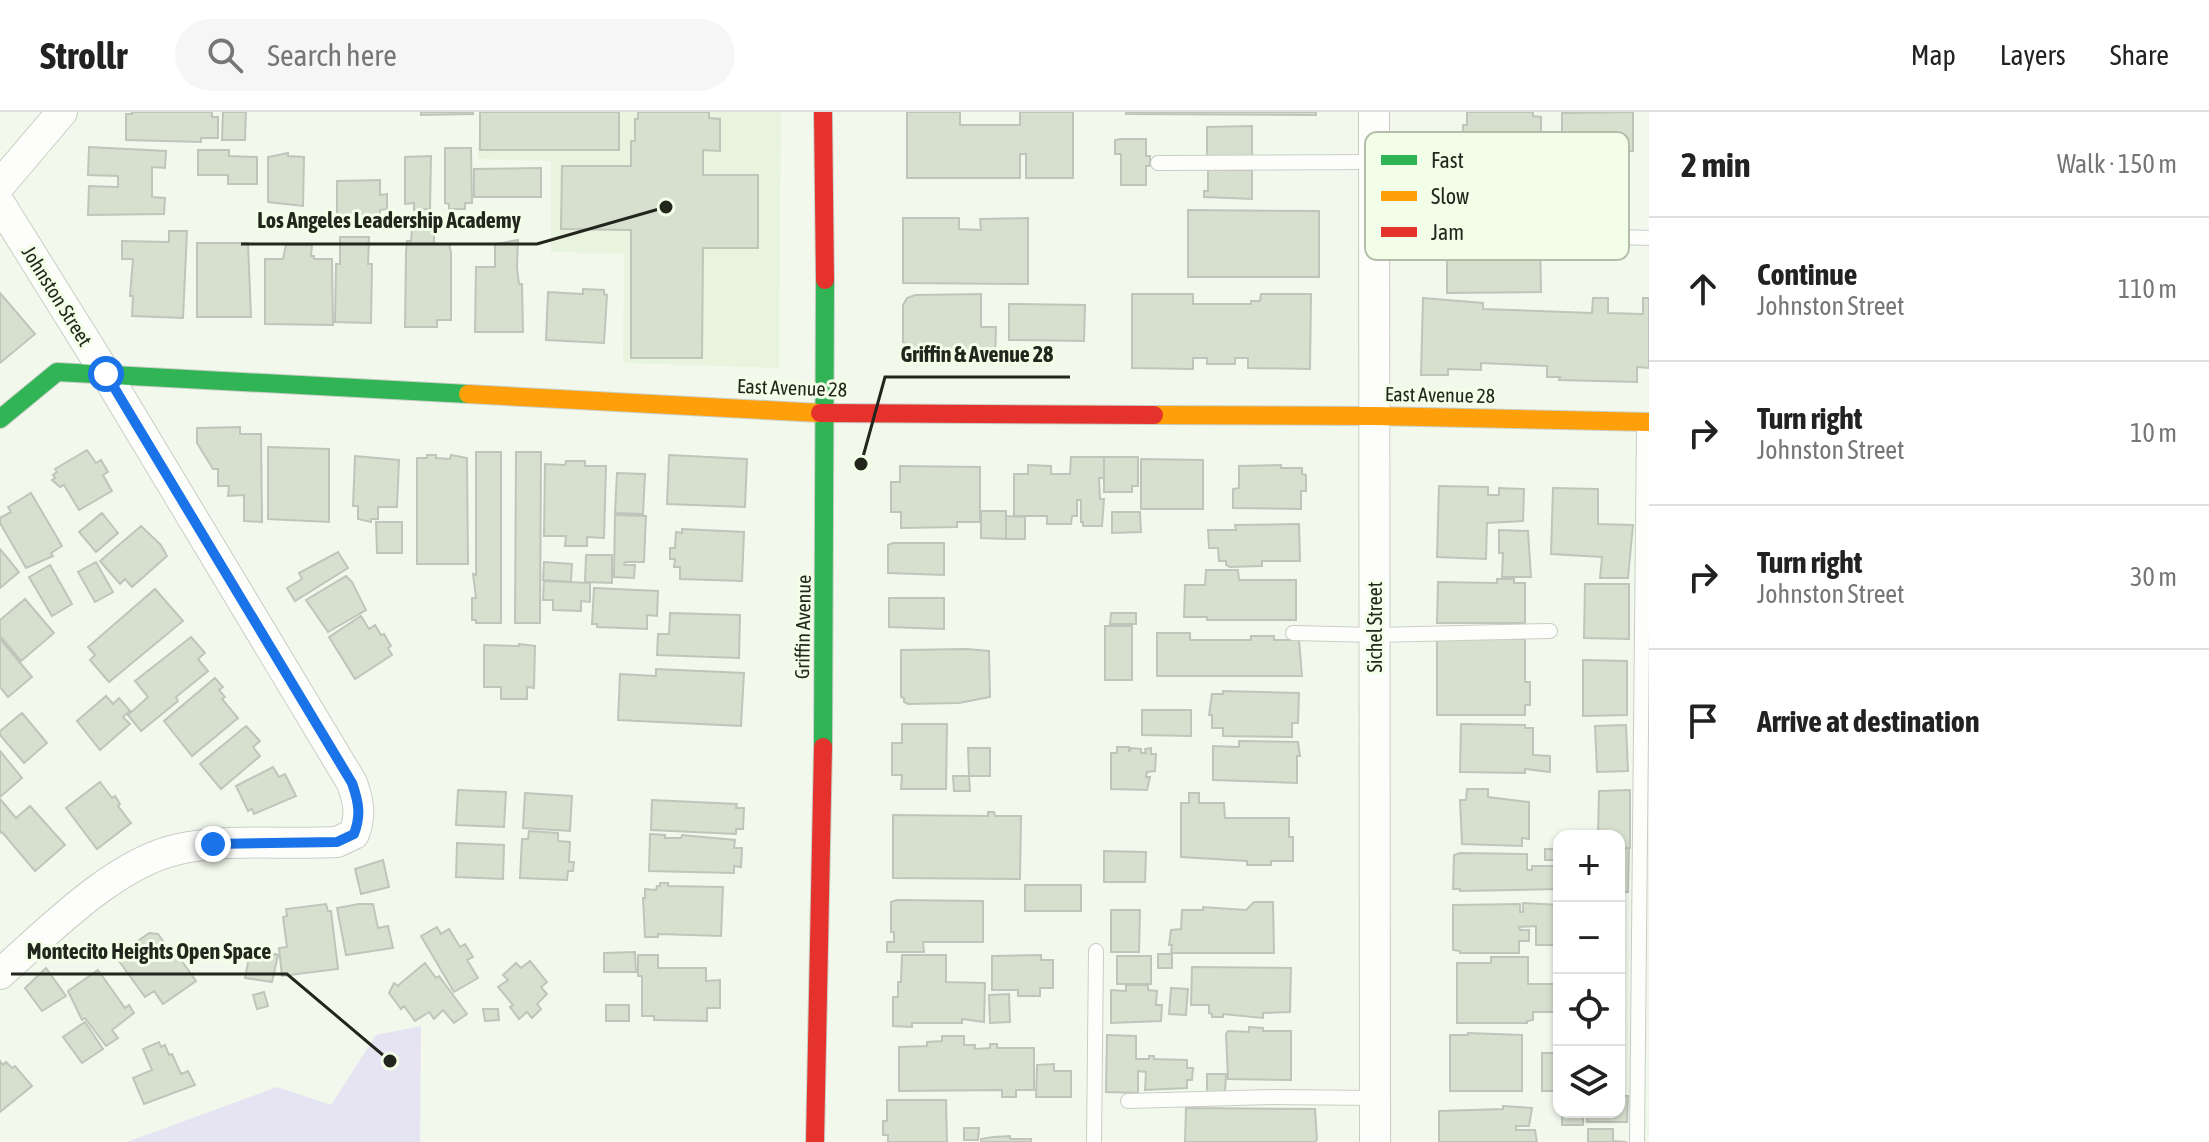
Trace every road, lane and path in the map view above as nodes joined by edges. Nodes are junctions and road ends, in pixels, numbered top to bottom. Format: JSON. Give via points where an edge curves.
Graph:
{"nodes":[{"id":1,"x":62,"y":112,"type":"edge"},
{"id":2,"x":823,"y":112,"type":"edge"},
{"id":3,"x":1365,"y":162,"type":"edge"},
{"id":4,"x":1158,"y":163,"type":"dead end"},
{"id":5,"x":0,"y":185,"type":"edge"},
{"id":6,"x":0,"y":204,"type":"edge"},
{"id":7,"x":1629,"y":237,"type":"edge"},
{"id":8,"x":1649,"y":238,"type":"edge"},
{"id":9,"x":1374,"y":260,"type":"edge"},
{"id":10,"x":106,"y":374,"type":"junction"},
{"id":11,"x":826,"y":413,"type":"junction"},
{"id":12,"x":1375,"y":416,"type":"junction"},
{"id":13,"x":0,"y":419,"type":"edge"},
{"id":14,"x":1646,"y":422,"type":"edge"},
{"id":15,"x":1550,"y":631,"type":"dead end"},
{"id":16,"x":1293,"y":633,"type":"dead end"},
{"id":17,"x":1375,"y":635,"type":"junction"},
{"id":18,"x":1096,"y":951,"type":"dead end"},
{"id":19,"x":0,"y":974,"type":"edge"},
{"id":20,"x":1375,"y":1098,"type":"junction"},
{"id":21,"x":1128,"y":1101,"type":"dead end"},
{"id":22,"x":815,"y":1142,"type":"edge"},
{"id":23,"x":1094,"y":1142,"type":"edge"},
{"id":24,"x":1375,"y":1142,"type":"edge"},
{"id":25,"x":1637,"y":1142,"type":"edge"}],
"edges":[{"from":1,"to":5,"type":"street"},
{"from":2,"to":11,"type":"street","name":"Griffin Avenue"},
{"from":3,"to":4,"type":"lane"},
{"from":6,"to":10,"type":"street","name":"Johnston Street"},
{"from":7,"to":8,"type":"lane"},
{"from":9,"to":12,"type":"street","name":"Sichel Street"},
{"from":10,"to":11,"type":"street","name":"East Avenue 28"},
{"from":10,"to":13,"type":"street","name":"East Avenue 28","via":[[57,372]]},
{"from":10,"to":19,"type":"street","name":"Johnston Street","via":[[352,783],[360,819],[354,834],[337,842],[213,844],[175,850],[138,865],[108,881]]},
{"from":11,"to":12,"type":"street","name":"East Avenue 28"},
{"from":11,"to":22,"type":"street","name":"Griffin Avenue"},
{"from":12,"to":14,"type":"street","name":"East Avenue 28"},
{"from":12,"to":17,"type":"street","name":"Sichel Street"},
{"from":14,"to":25,"type":"lane"},
{"from":15,"to":17,"type":"lane"},
{"from":16,"to":17,"type":"lane"},
{"from":17,"to":20,"type":"street","name":"Sichel Street"},
{"from":18,"to":23,"type":"lane"},
{"from":20,"to":21,"type":"lane"},
{"from":20,"to":24,"type":"street","name":"Sichel Street"}]}
